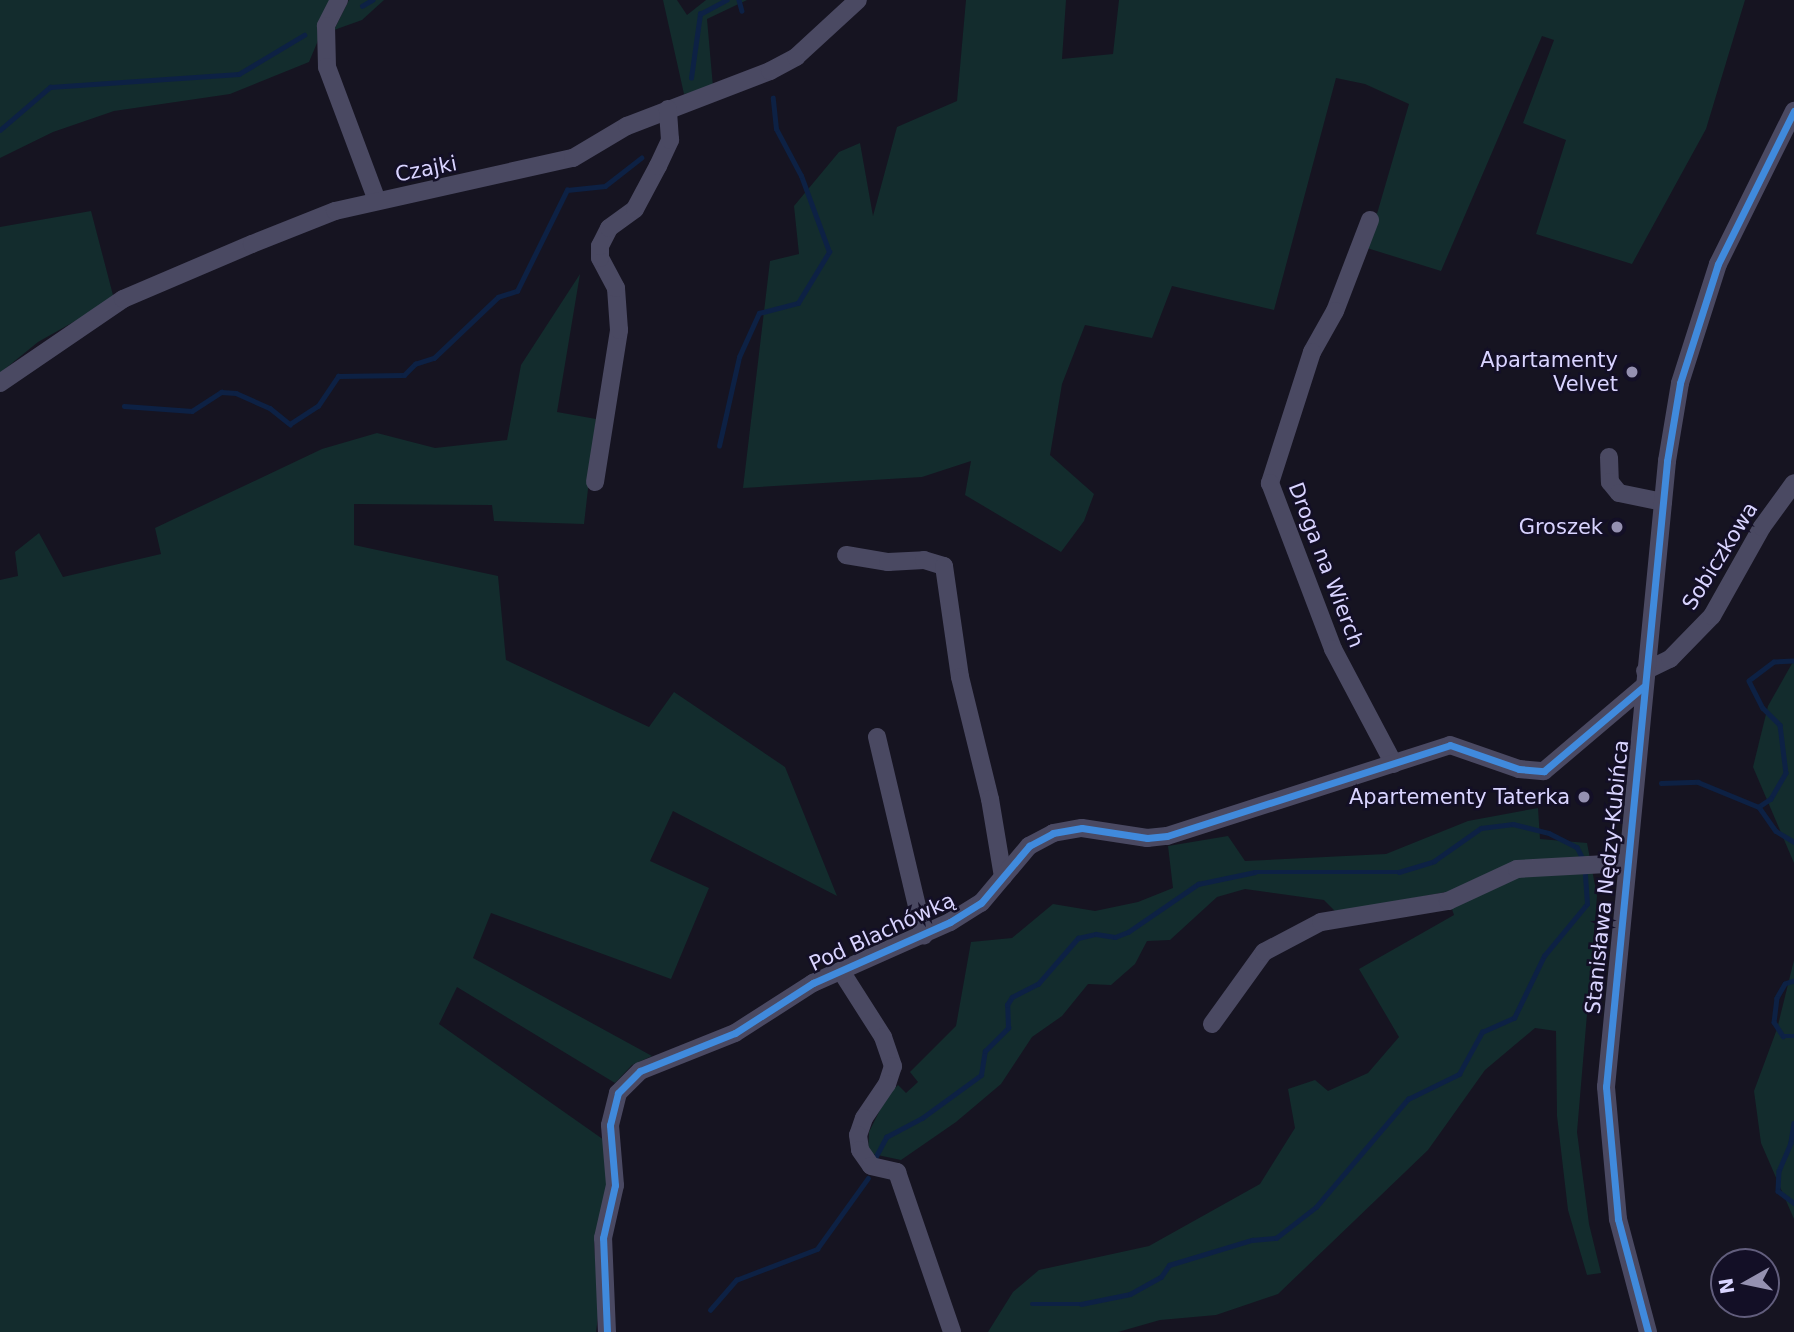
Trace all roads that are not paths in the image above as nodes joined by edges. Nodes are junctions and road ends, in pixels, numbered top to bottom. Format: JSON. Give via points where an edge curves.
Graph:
{"nodes":[{"id":1,"x":339,"y":0,"type":"edge"},
{"id":2,"x":858,"y":0,"type":"edge"},
{"id":3,"x":668,"y":109,"type":"junction"},
{"id":4,"x":1794,"y":111,"type":"edge"},
{"id":5,"x":377,"y":201,"type":"junction"},
{"id":6,"x":1370,"y":220,"type":"dead end"},
{"id":7,"x":0,"y":383,"type":"edge"},
{"id":8,"x":1609,"y":457,"type":"dead end"},
{"id":9,"x":595,"y":482,"type":"dead end"},
{"id":10,"x":1794,"y":483,"type":"edge"},
{"id":11,"x":1663,"y":502,"type":"junction"},
{"id":12,"x":846,"y":555,"type":"dead end"},
{"id":13,"x":1644,"y":679,"type":"junction"},
{"id":14,"x":877,"y":737,"type":"dead end"},
{"id":15,"x":1394,"y":764,"type":"junction"},
{"id":16,"x":1625,"y":863,"type":"junction"},
{"id":17,"x":1003,"y":877,"type":"junction"},
{"id":18,"x":924,"y":936,"type":"junction"},
{"id":19,"x":841,"y":971,"type":"junction"},
{"id":20,"x":1212,"y":1024,"type":"dead end"},
{"id":21,"x":607,"y":1332,"type":"edge"},
{"id":22,"x":952,"y":1332,"type":"edge"},
{"id":23,"x":1648,"y":1332,"type":"edge"}],
"edges":[{"from":1,"to":5,"type":"street","via":[[326,26],[327,68]]},
{"from":2,"to":3,"type":"street","name":"Czajki","via":[[796,57]]},
{"from":3,"to":5,"type":"street","name":"Czajki","via":[[573,158]]},
{"from":3,"to":9,"type":"street","via":[[670,139],[658,166],[635,209],[609,228],[600,246],[600,258],[616,288],[620,330]]},
{"from":4,"to":11,"type":"street","name":"Stanisława Nędzy-Kubińca","via":[[1718,264],[1692,340],[1673,418]]},
{"from":5,"to":7,"type":"street","name":"Czajki","via":[[335,211],[123,299]]},
{"from":6,"to":15,"type":"street","name":"Droga na Wierch","via":[[1335,311],[1312,352],[1270,483],[1333,649]]},
{"from":8,"to":11,"type":"street","via":[[1610,482],[1619,493]]},
{"from":10,"to":13,"type":"street","name":"Sobiczkowa","via":[[1762,527],[1712,616]]},
{"from":11,"to":13,"type":"street","name":"Stanisława Nędzy-Kubińca"},
{"from":12,"to":17,"type":"street","via":[[888,562],[924,560],[944,566],[960,677],[988,788]]},
{"from":13,"to":15,"type":"street","name":"Pod Blachówką","via":[[1544,771],[1519,769],[1450,746]]},
{"from":13,"to":16,"type":"street","name":"Stanisława Nędzy-Kubińca"},
{"from":14,"to":18,"type":"street"},
{"from":15,"to":17,"type":"street","name":"Pod Blachówką","via":[[1167,836],[1147,838],[1082,828],[1053,833],[1028,846]]},
{"from":16,"to":20,"type":"street","via":[[1517,869],[1448,901],[1321,922],[1264,952]]},
{"from":16,"to":23,"type":"street","name":"Stanisława Nędzy-Kubińca","via":[[1609,1024],[1607,1126],[1621,1237]]},
{"from":17,"to":18,"type":"street","name":"Pod Blachówką","via":[[981,903]]},
{"from":18,"to":19,"type":"street","name":"Pod Blachówką"},
{"from":19,"to":21,"type":"street","name":"Pod Blachówką","via":[[813,983],[744,1029],[639,1071],[624,1085],[610,1125],[615,1177],[603,1255]]},
{"from":19,"to":22,"type":"street","via":[[883,1037],[893,1066],[887,1084],[864,1118],[858,1135],[860,1150],[871,1166],[897,1172]]}]}
